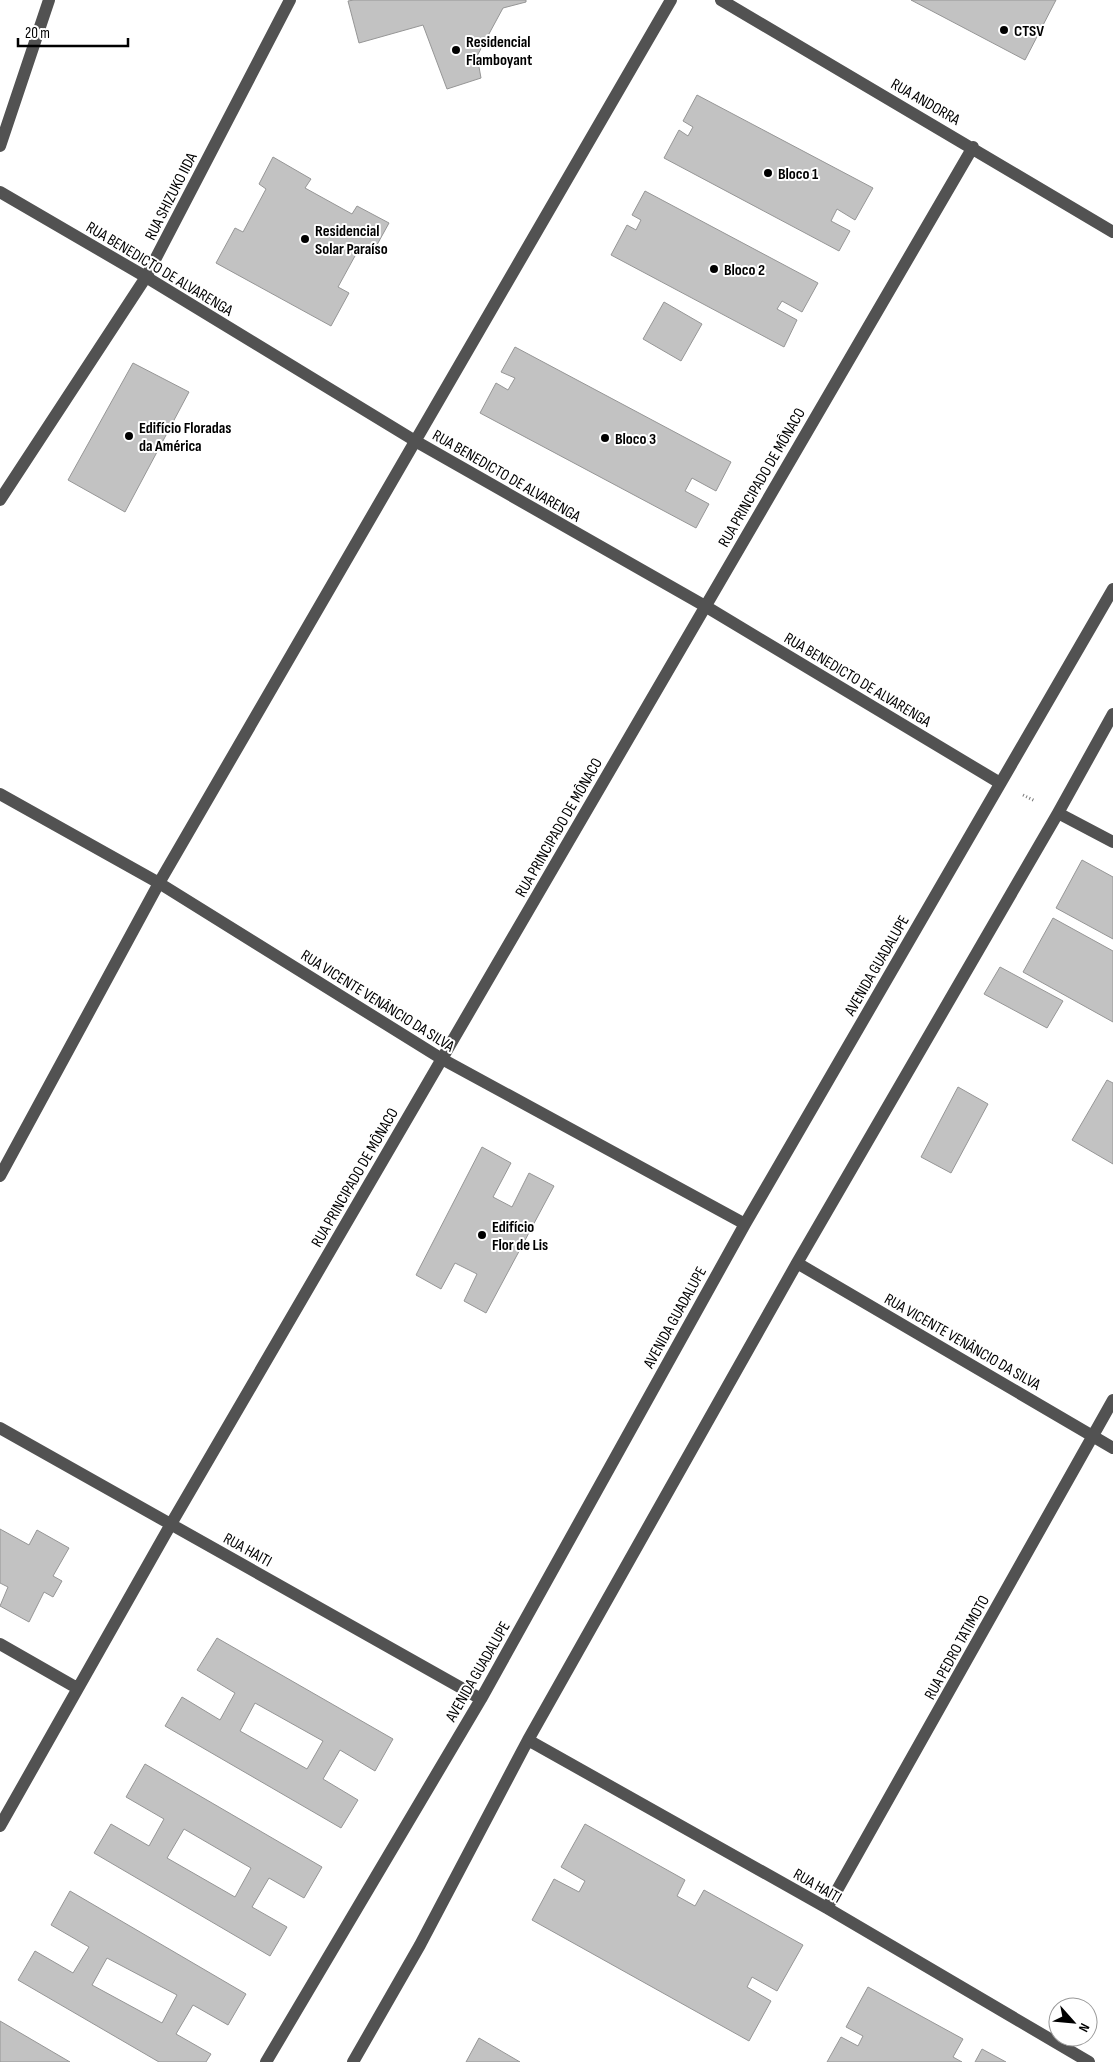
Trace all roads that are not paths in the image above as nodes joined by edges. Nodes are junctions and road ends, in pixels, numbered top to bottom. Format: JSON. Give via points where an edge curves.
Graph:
{"nodes":[{"id":1,"x":49,"y":0,"type":"edge"},
{"id":2,"x":290,"y":0,"type":"edge"},
{"id":3,"x":672,"y":0,"type":"edge"},
{"id":4,"x":721,"y":0,"type":"edge"},
{"id":5,"x":0,"y":146,"type":"edge"},
{"id":6,"x":973,"y":147,"type":"junction"},
{"id":7,"x":0,"y":192,"type":"edge"},
{"id":8,"x":1113,"y":232,"type":"edge"},
{"id":9,"x":146,"y":277,"type":"junction"},
{"id":10,"x":417,"y":442,"type":"junction"},
{"id":11,"x":0,"y":500,"type":"edge"},
{"id":12,"x":1113,"y":589,"type":"edge"},
{"id":13,"x":705,"y":606,"type":"junction"},
{"id":14,"x":1113,"y":714,"type":"edge"},
{"id":15,"x":1000,"y":783,"type":"junction"},
{"id":16,"x":0,"y":794,"type":"edge"},
{"id":17,"x":1058,"y":813,"type":"junction"},
{"id":18,"x":1113,"y":842,"type":"edge"},
{"id":19,"x":159,"y":883,"type":"junction"},
{"id":20,"x":442,"y":1059,"type":"junction"},
{"id":21,"x":0,"y":1176,"type":"edge"},
{"id":22,"x":745,"y":1224,"type":"junction"},
{"id":23,"x":796,"y":1263,"type":"junction"},
{"id":24,"x":1113,"y":1400,"type":"edge"},
{"id":25,"x":0,"y":1428,"type":"edge"},
{"id":26,"x":1094,"y":1436,"type":"junction"},
{"id":27,"x":1113,"y":1448,"type":"edge"},
{"id":28,"x":171,"y":1524,"type":"junction"},
{"id":29,"x":0,"y":1644,"type":"edge"},
{"id":30,"x":77,"y":1688,"type":"junction"},
{"id":31,"x":481,"y":1698,"type":"junction"},
{"id":32,"x":528,"y":1740,"type":"junction"},
{"id":33,"x":0,"y":1826,"type":"edge"},
{"id":34,"x":827,"y":1908,"type":"junction"},
{"id":35,"x":266,"y":2062,"type":"edge"},
{"id":36,"x":354,"y":2062,"type":"edge"},
{"id":37,"x":1089,"y":2062,"type":"edge"}],
"edges":[{"from":1,"to":5,"type":"street"},
{"from":2,"to":9,"type":"street","name":"RUA SHIZUKO IIDA"},
{"from":3,"to":10,"type":"street"},
{"from":4,"to":6,"type":"street","name":"RUA ANDORRA"},
{"from":6,"to":8,"type":"street","name":"RUA ANDORRA"},
{"from":6,"to":13,"type":"street","name":"RUA PRINCIPADO DE MÔNACO"},
{"from":7,"to":9,"type":"street","name":"RUA BENEDICTO DE ALVARENGA"},
{"from":9,"to":10,"type":"street","name":"RUA BENEDICTO DE ALVARENGA"},
{"from":9,"to":11,"type":"street","name":"RUA SHIZUKO IIDA"},
{"from":10,"to":13,"type":"street","name":"RUA BENEDICTO DE ALVARENGA"},
{"from":10,"to":19,"type":"street"},
{"from":12,"to":15,"type":"street","name":"AVENIDA GUADALUPE"},
{"from":13,"to":15,"type":"street","name":"RUA BENEDICTO DE ALVARENGA"},
{"from":13,"to":20,"type":"street","name":"RUA PRINCIPADO DE MÔNACO"},
{"from":14,"to":17,"type":"street"},
{"from":15,"to":22,"type":"street","name":"AVENIDA GUADALUPE"},
{"from":16,"to":19,"type":"street","name":"RUA VICENTE VENÂNCIO DA SILVA"},
{"from":17,"to":18,"type":"street"},
{"from":17,"to":23,"type":"street"},
{"from":19,"to":20,"type":"street","name":"RUA VICENTE VENÂNCIO DA SILVA"},
{"from":19,"to":21,"type":"street"},
{"from":20,"to":22,"type":"street","name":"RUA VICENTE VENÂNCIO DA SILVA"},
{"from":20,"to":28,"type":"street","name":"RUA PRINCIPADO DE MÔNACO"},
{"from":22,"to":31,"type":"street","name":"AVENIDA GUADALUPE"},
{"from":23,"to":26,"type":"street","name":"RUA VICENTE VENÂNCIO DA SILVA"},
{"from":23,"to":32,"type":"street"},
{"from":24,"to":26,"type":"street","name":"RUA PEDRO TATIMOTO"},
{"from":25,"to":28,"type":"street","name":"RUA HAITI"},
{"from":26,"to":27,"type":"street","name":"RUA VICENTE VENÂNCIO DA SILVA"},
{"from":26,"to":34,"type":"street","name":"RUA PEDRO TATIMOTO"},
{"from":28,"to":30,"type":"street","name":"RUA PRINCIPADO DE MÔNACO"},
{"from":28,"to":31,"type":"street","name":"RUA HAITI"},
{"from":29,"to":30,"type":"street"},
{"from":30,"to":33,"type":"street","name":"RUA PRINCIPADO DE MÔNACO"},
{"from":31,"to":35,"type":"street","name":"AVENIDA GUADALUPE"},
{"from":32,"to":34,"type":"street","name":"RUA HAITI"},
{"from":32,"to":36,"type":"street"},
{"from":34,"to":37,"type":"street","name":"RUA HAITI"}]}
